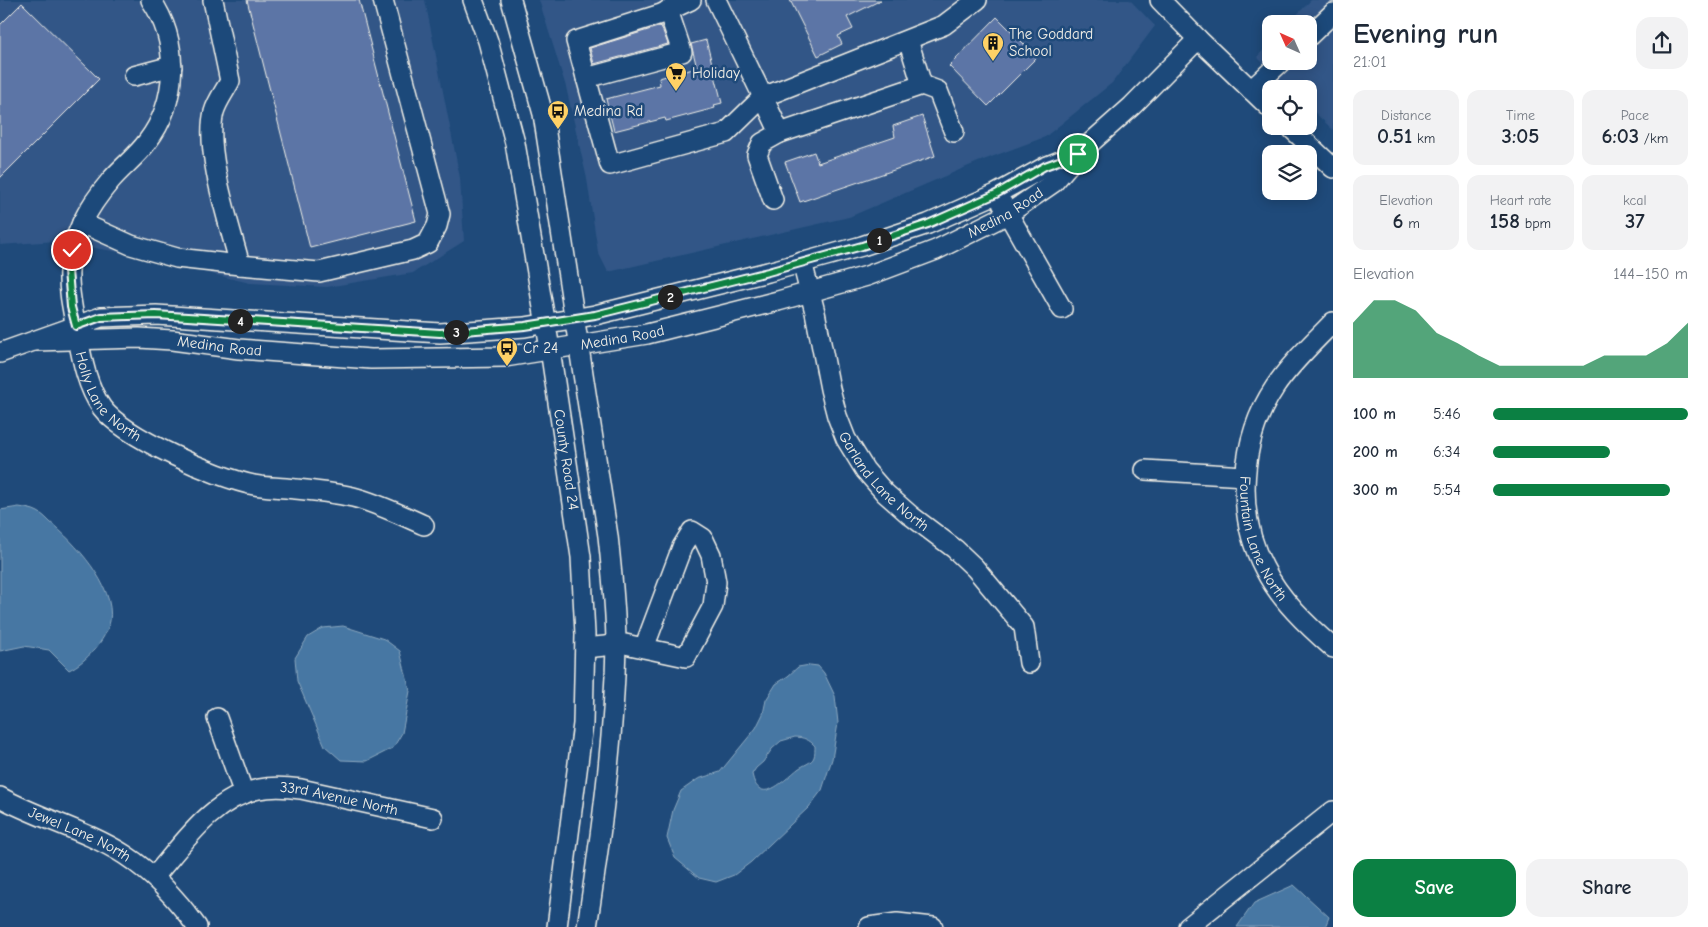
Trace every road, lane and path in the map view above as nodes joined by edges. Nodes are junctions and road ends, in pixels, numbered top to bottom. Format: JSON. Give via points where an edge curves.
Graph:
{"nodes":[{"id":1,"x":151,"y":0,"type":"edge"},
{"id":2,"x":213,"y":0,"type":"edge"},
{"id":3,"x":383,"y":0,"type":"edge"},
{"id":4,"x":474,"y":0,"type":"edge"},
{"id":5,"x":511,"y":0,"type":"edge"},
{"id":6,"x":691,"y":0,"type":"edge"},
{"id":7,"x":716,"y":0,"type":"edge"},
{"id":8,"x":977,"y":0,"type":"edge"},
{"id":9,"x":1160,"y":0,"type":"edge"},
{"id":10,"x":662,"y":8,"type":"edge"},
{"id":11,"x":1333,"y":13,"type":"edge"},
{"id":12,"x":1318,"y":27,"type":"edge"},
{"id":13,"x":1198,"y":39,"type":"junction"},
{"id":14,"x":908,"y":40,"type":"junction"},
{"id":15,"x":172,"y":66,"type":"junction"},
{"id":16,"x":1272,"y":70,"type":"edge"},
{"id":17,"x":134,"y":76,"type":"dead end"},
{"id":18,"x":586,"y":78,"type":"junction"},
{"id":19,"x":922,"y":85,"type":"junction"},
{"id":20,"x":1251,"y":90,"type":"junction"},
{"id":21,"x":763,"y":97,"type":"junction"},
{"id":22,"x":1262,"y":100,"type":"edge"},
{"id":23,"x":954,"y":132,"type":"dead end"},
{"id":24,"x":780,"y":133,"type":"junction"},
{"id":25,"x":1298,"y":135,"type":"edge"},
{"id":26,"x":1078,"y":154,"type":"junction"},
{"id":27,"x":1333,"y":168,"type":"edge"},
{"id":28,"x":996,"y":194,"type":"junction"},
{"id":29,"x":773,"y":200,"type":"dead end"},
{"id":30,"x":1008,"y":214,"type":"junction"},
{"id":31,"x":82,"y":223,"type":"junction"},
{"id":32,"x":802,"y":262,"type":"junction"},
{"id":33,"x":240,"y":265,"type":"junction"},
{"id":34,"x":809,"y":292,"type":"junction"},
{"id":35,"x":1062,"y":309,"type":"dead end"},
{"id":36,"x":574,"y":318,"type":"junction"},
{"id":37,"x":1333,"y":322,"type":"edge"},
{"id":38,"x":545,"y":323,"type":"junction"},
{"id":39,"x":77,"y":333,"type":"junction"},
{"id":40,"x":579,"y":344,"type":"junction"},
{"id":41,"x":550,"y":349,"type":"junction"},
{"id":42,"x":0,"y":352,"type":"edge"},
{"id":43,"x":1145,"y":470,"type":"dead end"},
{"id":44,"x":1245,"y":476,"type":"junction"},
{"id":45,"x":424,"y":525,"type":"dead end"},
{"id":46,"x":616,"y":644,"type":"junction"},
{"id":47,"x":585,"y":648,"type":"junction"},
{"id":48,"x":644,"y":648,"type":"junction"},
{"id":49,"x":1333,"y":648,"type":"edge"},
{"id":50,"x":1029,"y":663,"type":"dead end"},
{"id":51,"x":217,"y":718,"type":"dead end"},
{"id":52,"x":244,"y":794,"type":"junction"},
{"id":53,"x":0,"y":797,"type":"edge"},
{"id":54,"x":1333,"y":811,"type":"edge"},
{"id":55,"x":433,"y":818,"type":"dead end"},
{"id":56,"x":154,"y":877,"type":"junction"},
{"id":57,"x":197,"y":927,"type":"edge"},
{"id":58,"x":558,"y":927,"type":"edge"},
{"id":59,"x":587,"y":927,"type":"edge"},
{"id":60,"x":869,"y":927,"type":"edge"},
{"id":61,"x":933,"y":927,"type":"edge"},
{"id":62,"x":1188,"y":927,"type":"edge"}],
"edges":[{"from":1,"to":15,"type":"street","name":"Holly Lane North","via":[[160,13],[169,39]]},
{"from":2,"to":33,"type":"street","via":[[230,81],[214,110],[210,133]]},
{"from":3,"to":33,"type":"street","via":[[440,214],[428,243],[413,250],[319,272]]},
{"from":4,"to":38,"type":"street","name":"County Road 24","via":[[515,143]]},
{"from":5,"to":36,"type":"street","name":"County Road 24","via":[[543,114]]},
{"from":6,"to":10,"type":"street"},
{"from":7,"to":21,"type":"street"},
{"from":8,"to":14,"type":"street","via":[[944,25]]},
{"from":9,"to":13,"type":"street"},
{"from":10,"to":18,"type":"street","via":[[576,41]]},
{"from":10,"to":18,"type":"street","via":[[682,52]]},
{"from":11,"to":12,"type":"street"},
{"from":13,"to":20,"type":"street"},
{"from":13,"to":26,"type":"street","name":"Medina Road","via":[[1132,106]]},
{"from":14,"to":19,"type":"street"},
{"from":14,"to":21,"type":"street"},
{"from":15,"to":17,"type":"street"},
{"from":15,"to":31,"type":"street","name":"Holly Lane North","via":[[170,93],[161,120],[147,142],[111,180]]},
{"from":16,"to":20,"type":"street"},
{"from":18,"to":21,"type":"street","via":[[610,165],[726,133]]},
{"from":19,"to":23,"type":"street","via":[[938,91]]},
{"from":19,"to":24,"type":"street"},
{"from":20,"to":22,"type":"street"},
{"from":21,"to":24,"type":"street"},
{"from":24,"to":29,"type":"street","via":[[762,143],[757,155]]},
{"from":25,"to":27,"type":"street"},
{"from":26,"to":28,"type":"street","name":"Medina Road","via":[[1045,166]]},
{"from":26,"to":30,"type":"street","name":"Medina Road","via":[[1053,183]]},
{"from":28,"to":30,"type":"street"},
{"from":28,"to":32,"type":"street","name":"Medina Road","via":[[928,224]]},
{"from":30,"to":34,"type":"street","name":"Medina Road","via":[[936,250],[867,276]]},
{"from":30,"to":35,"type":"street"},
{"from":31,"to":33,"type":"street","via":[[131,245],[168,255]]},
{"from":31,"to":39,"type":"street","name":"Holly Lane North","via":[[68,270]]},
{"from":32,"to":34,"type":"street","name":"Garland Lane North"},
{"from":32,"to":36,"type":"street","name":"Medina Road","via":[[670,297]]},
{"from":34,"to":40,"type":"street","name":"Medina Road","via":[[647,334]]},
{"from":34,"to":50,"type":"street","name":"Garland Lane North","via":[[830,389],[846,439],[865,470],[885,493],[975,568],[1024,627]]},
{"from":36,"to":38,"type":"street","name":"Medina Road"},
{"from":36,"to":40,"type":"street","name":"County Road 24"},
{"from":37,"to":44,"type":"street","via":[[1274,387],[1257,422]]},
{"from":38,"to":39,"type":"street","name":"Medina Road","via":[[440,333],[156,315],[101,317]]},
{"from":38,"to":41,"type":"street","name":"County Road 24"},
{"from":39,"to":41,"type":"street","name":"Medina Road","via":[[371,359],[505,357]]},
{"from":39,"to":42,"type":"street","name":"Medina Road"},
{"from":39,"to":45,"type":"street","name":"Holly Lane North","via":[[91,387],[102,407],[137,436],[224,477],[254,485],[318,490],[355,498]]},
{"from":40,"to":41,"type":"street","name":"Medina Road"},
{"from":40,"to":46,"type":"street","name":"County Road 24","via":[[608,536]]},
{"from":41,"to":47,"type":"street","name":"County Road 24","via":[[581,556]]},
{"from":43,"to":44,"type":"street","name":"Fountain Lane North"},
{"from":44,"to":49,"type":"street","name":"Fountain Lane North","via":[[1246,508],[1252,538],[1264,568],[1280,594]]},
{"from":46,"to":47,"type":"street"},
{"from":46,"to":48,"type":"street"},
{"from":46,"to":59,"type":"street","name":"County Road 24","via":[[612,731]]},
{"from":47,"to":58,"type":"street","name":"County Road 24","via":[[583,724]]},
{"from":48,"to":48,"type":"street","via":[[686,657],[713,606],[716,582],[711,555],[703,538],[692,531],[682,547]]},
{"from":51,"to":52,"type":"street"},
{"from":52,"to":55,"type":"street","name":"33rd Avenue North","via":[[280,787],[301,789]]},
{"from":52,"to":56,"type":"street","name":"33rd Avenue North","via":[[219,807]]},
{"from":53,"to":56,"type":"street","name":"Jewel Lane North","via":[[93,838],[125,855]]},
{"from":54,"to":62,"type":"street"},
{"from":56,"to":57,"type":"street","name":"Jewel Lane North"},
{"from":60,"to":61,"type":"street","via":[[897,923]]}]}
